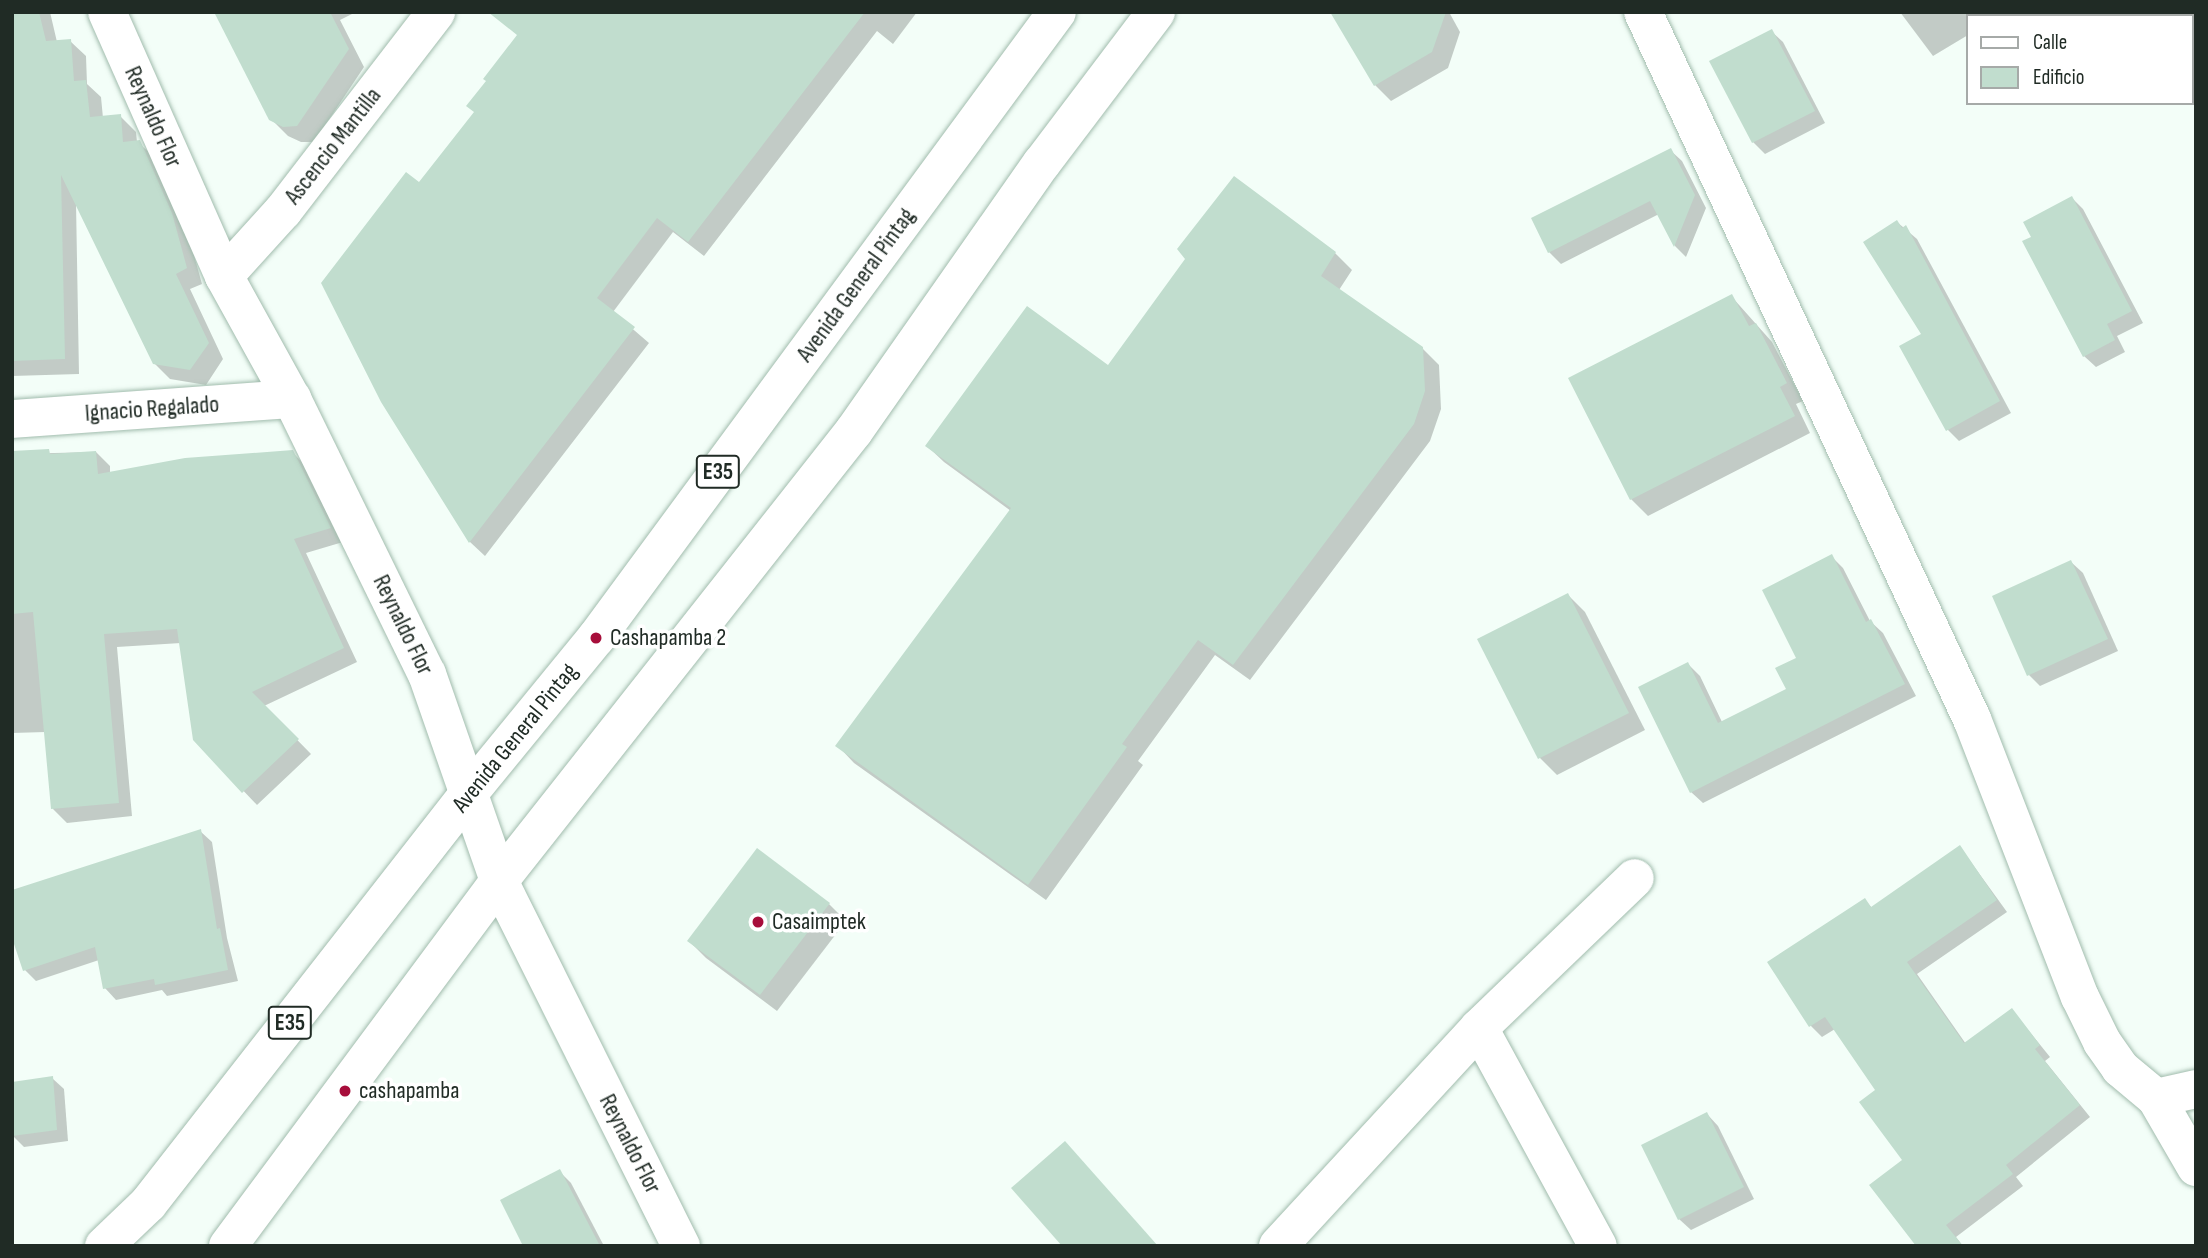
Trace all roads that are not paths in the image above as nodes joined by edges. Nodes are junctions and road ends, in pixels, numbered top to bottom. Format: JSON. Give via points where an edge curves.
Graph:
{"nodes":[{"id":1,"x":107,"y":12,"type":"edge"},
{"id":2,"x":436,"y":12,"type":"edge"},
{"id":3,"x":1057,"y":12,"type":"edge"},
{"id":4,"x":1156,"y":12,"type":"edge"},
{"id":5,"x":1643,"y":12,"type":"edge"},
{"id":6,"x":224,"y":276,"type":"junction"},
{"id":7,"x":292,"y":399,"type":"junction"},
{"id":8,"x":12,"y":419,"type":"edge"},
{"id":9,"x":469,"y":793,"type":"junction"},
{"id":10,"x":1635,"y":878,"type":"dead end"},
{"id":11,"x":499,"y":881,"type":"junction"},
{"id":12,"x":1479,"y":1028,"type":"junction"},
{"id":13,"x":2196,"y":1089,"type":"edge"},
{"id":14,"x":2156,"y":1098,"type":"junction"},
{"id":15,"x":2196,"y":1167,"type":"edge"},
{"id":16,"x":104,"y":1246,"type":"edge"},
{"id":17,"x":228,"y":1246,"type":"edge"},
{"id":18,"x":681,"y":1246,"type":"edge"},
{"id":19,"x":1278,"y":1246,"type":"edge"},
{"id":20,"x":1598,"y":1246,"type":"edge"}],
"edges":[{"from":1,"to":6,"type":"main road","name":"Reynaldo Flor"},
{"from":2,"to":6,"type":"main road","name":"Ascencio Mantilla","via":[[283,211]]},
{"from":3,"to":9,"type":"main road","name":"Avenida General Pintag","number":"E35","via":[[596,638]]},
{"from":4,"to":11,"type":"main road","via":[[1042,163],[854,431]]},
{"from":5,"to":14,"type":"main road","via":[[1972,719],[2080,997],[2120,1068]]},
{"from":6,"to":7,"type":"main road","name":"Reynaldo Flor"},
{"from":7,"to":8,"type":"main road","name":"Ignacio Regalado"},
{"from":7,"to":9,"type":"main road","name":"Reynaldo Flor","via":[[427,674]]},
{"from":9,"to":11,"type":"main road","name":"Reynaldo Flor"},
{"from":9,"to":16,"type":"main road","name":"Avenida General Pintag","number":"E35","via":[[148,1204]]},
{"from":10,"to":12,"type":"main road"},
{"from":11,"to":17,"type":"main road"},
{"from":11,"to":18,"type":"main road","name":"Reynaldo Flor"},
{"from":12,"to":19,"type":"main road"},
{"from":12,"to":20,"type":"main road"},
{"from":13,"to":14,"type":"main road"},
{"from":14,"to":15,"type":"main road"}]}
